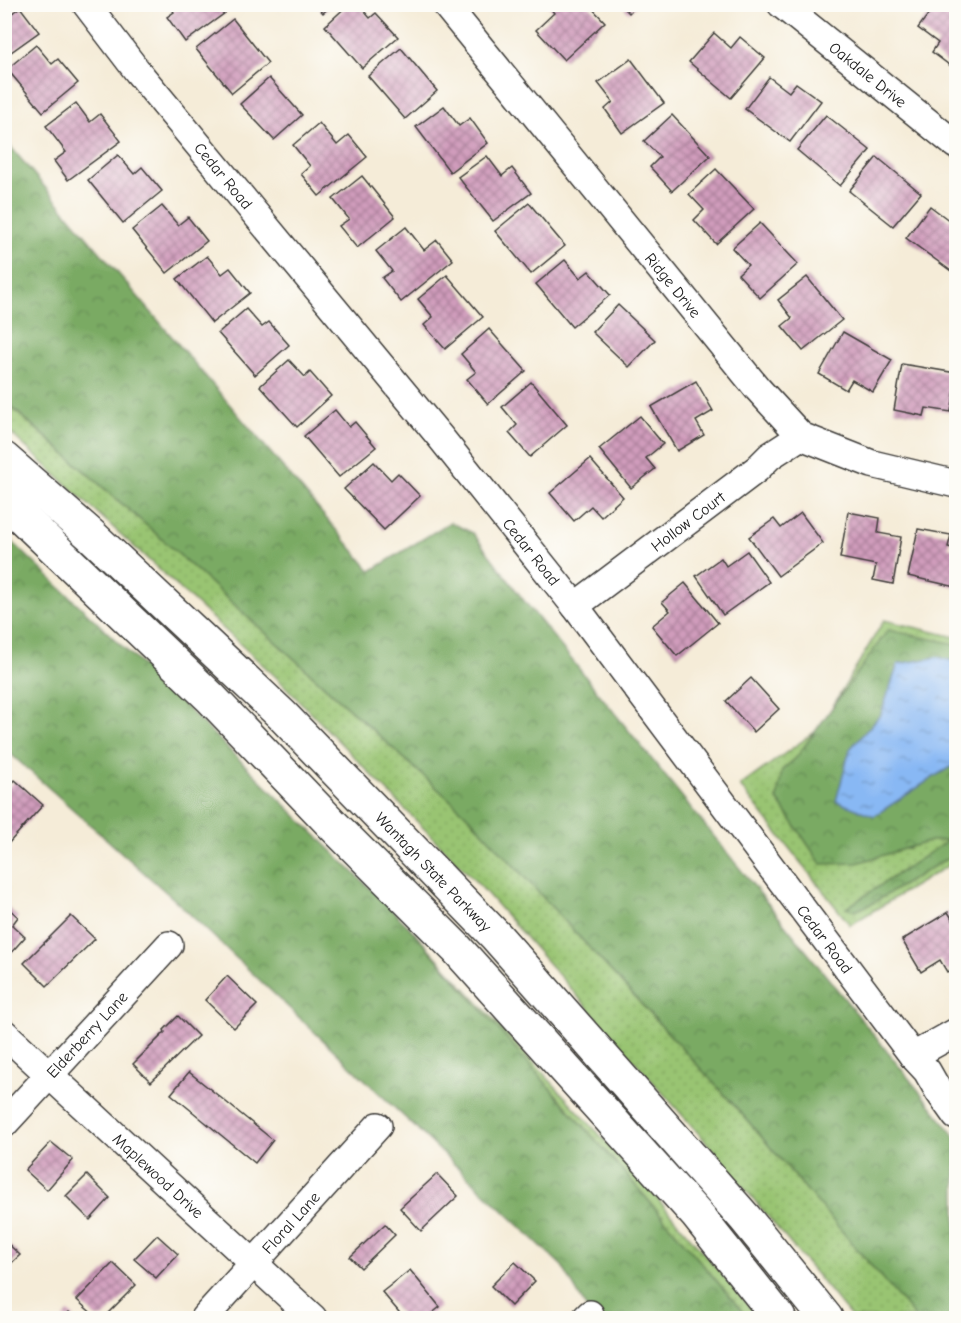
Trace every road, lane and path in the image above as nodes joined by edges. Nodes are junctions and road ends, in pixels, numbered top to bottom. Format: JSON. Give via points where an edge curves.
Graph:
{"nodes":[{"id":1,"x":86,"y":4,"type":"edge"},
{"id":2,"x":781,"y":4,"type":"edge"},
{"id":3,"x":455,"y":8,"type":"edge"},
{"id":4,"x":957,"y":145,"type":"edge"},
{"id":5,"x":801,"y":436,"type":"junction"},
{"id":6,"x":4,"y":459,"type":"edge"},
{"id":7,"x":957,"y":484,"type":"edge"},
{"id":8,"x":4,"y":500,"type":"edge"},
{"id":9,"x":575,"y":606,"type":"junction"},
{"id":10,"x":169,"y":945,"type":"dead end"},
{"id":11,"x":957,"y":1032,"type":"edge"},
{"id":12,"x":4,"y":1033,"type":"edge"},
{"id":13,"x":912,"y":1056,"type":"junction"},
{"id":14,"x":50,"y":1075,"type":"junction"},
{"id":15,"x":957,"y":1116,"type":"edge"},
{"id":16,"x":4,"y":1124,"type":"edge"},
{"id":17,"x":378,"y":1126,"type":"dead end"},
{"id":18,"x":254,"y":1263,"type":"junction"},
{"id":19,"x":204,"y":1318,"type":"edge"},
{"id":20,"x":313,"y":1318,"type":"edge"},
{"id":21,"x":779,"y":1318,"type":"edge"},
{"id":22,"x":826,"y":1318,"type":"edge"}],
"edges":[{"from":1,"to":9,"type":"street","name":"Cedar Road"},
{"from":2,"to":4,"type":"street","name":"Oakdale Drive"},
{"from":3,"to":5,"type":"street","name":"Ridge Drive","via":[[758,388]]},
{"from":5,"to":7,"type":"street","name":"Ridge Drive","via":[[872,464]]},
{"from":5,"to":9,"type":"street","name":"Hollow Court"},
{"from":6,"to":22,"type":"highway","name":"Wantagh State Parkway","via":[[282,715],[496,936],[745,1218]]},
{"from":8,"to":21,"type":"highway","via":[[211,698],[456,948],[697,1215]]},
{"from":9,"to":13,"type":"street","name":"Cedar Road"},
{"from":10,"to":14,"type":"street","name":"Elderberry Lane"},
{"from":11,"to":13,"type":"street"},
{"from":12,"to":14,"type":"street","name":"Maplewood Drive"},
{"from":13,"to":15,"type":"street","name":"Cedar Road"},
{"from":14,"to":16,"type":"street","name":"Elderberry Lane"},
{"from":14,"to":18,"type":"street","name":"Maplewood Drive"},
{"from":17,"to":18,"type":"street","name":"Floral Lane"},
{"from":18,"to":19,"type":"street","name":"Floral Lane"},
{"from":18,"to":20,"type":"street","name":"Maplewood Drive"}]}
